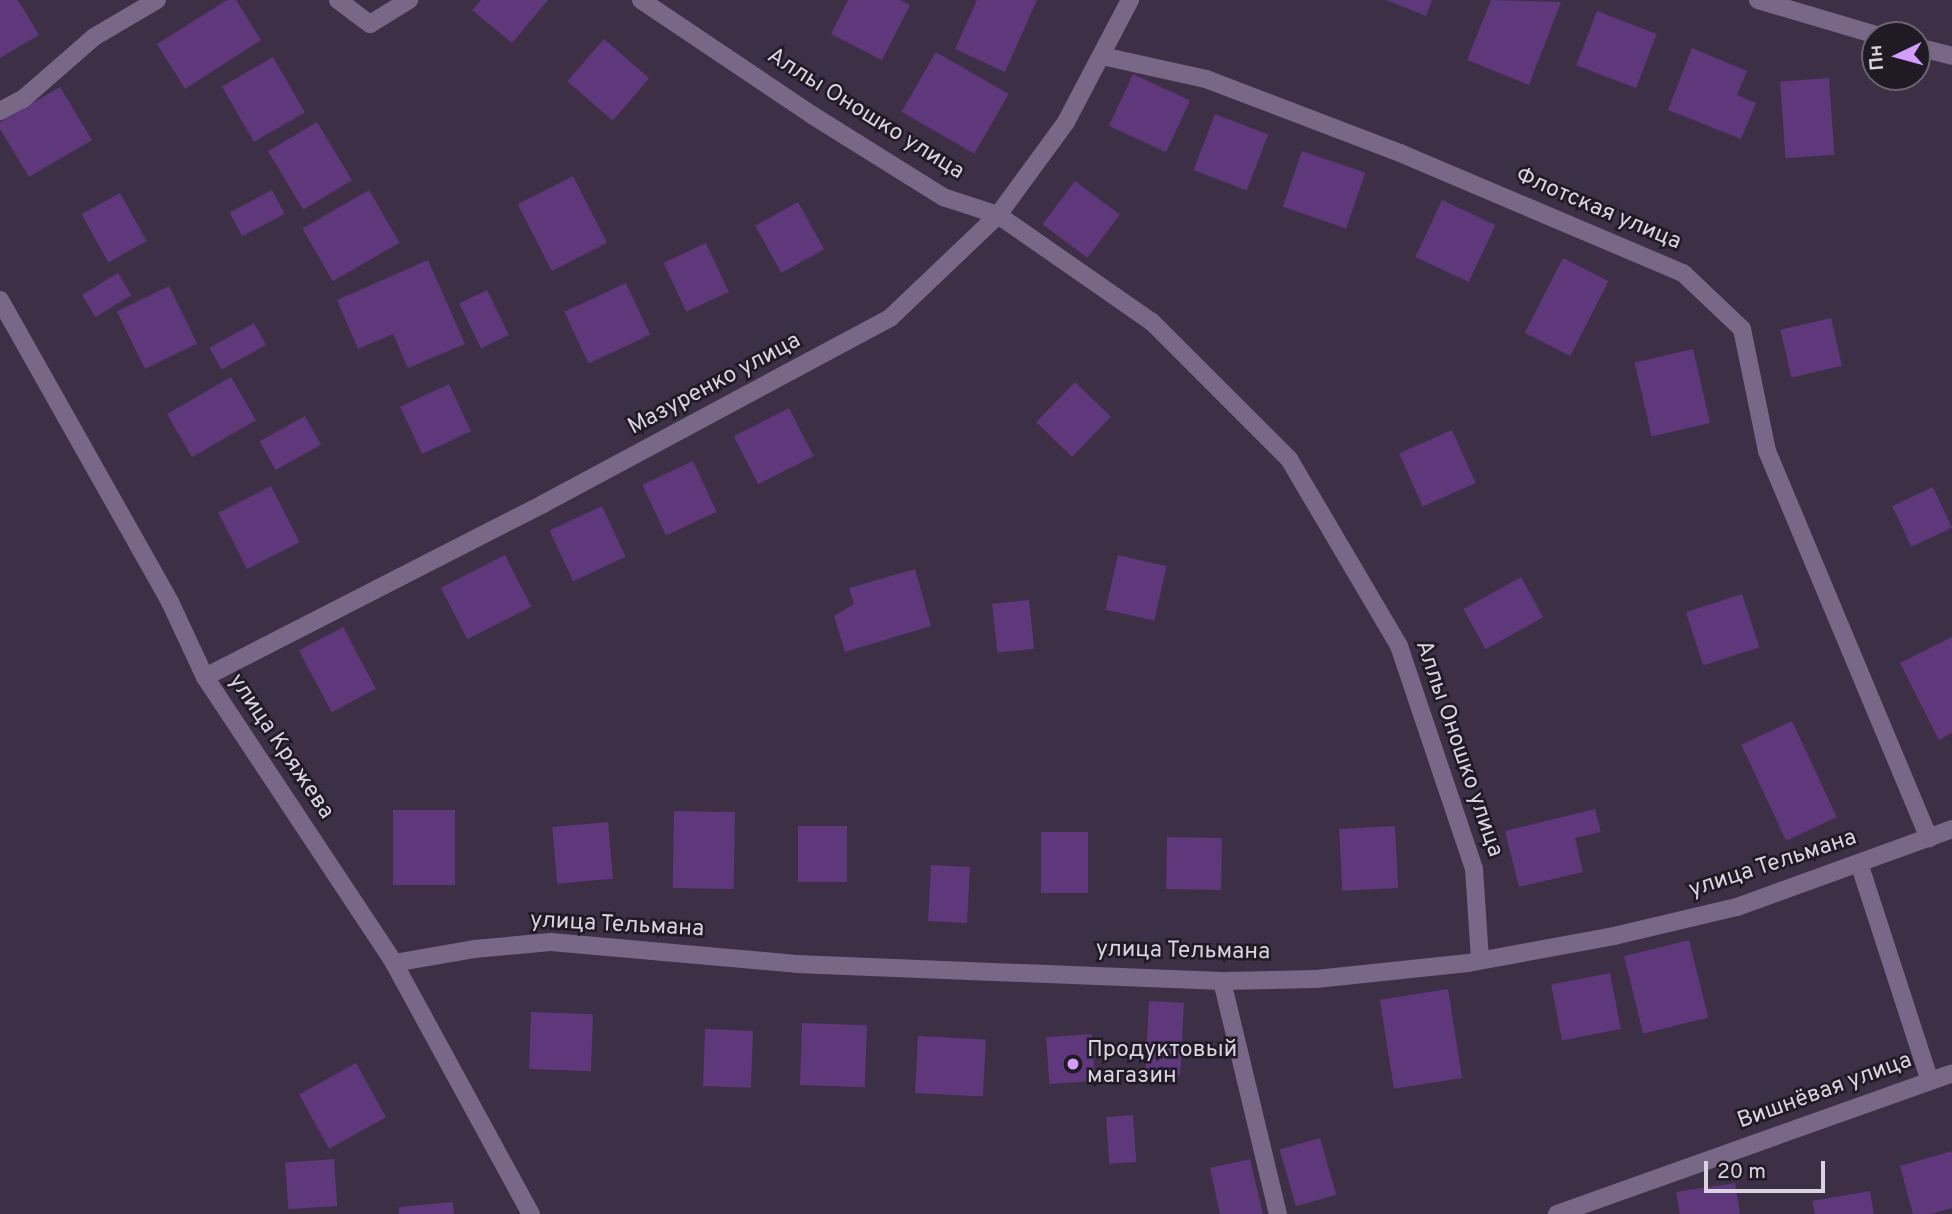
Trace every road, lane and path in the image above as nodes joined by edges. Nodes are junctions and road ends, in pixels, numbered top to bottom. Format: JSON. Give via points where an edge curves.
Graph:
{"nodes":[{"id":1,"x":157,"y":0,"type":"edge"},
{"id":2,"x":338,"y":0,"type":"edge"},
{"id":3,"x":409,"y":0,"type":"edge"},
{"id":4,"x":642,"y":0,"type":"edge"},
{"id":5,"x":1130,"y":0,"type":"edge"},
{"id":6,"x":1758,"y":0,"type":"edge"},
{"id":7,"x":1861,"y":31,"type":"edge"},
{"id":8,"x":1931,"y":51,"type":"edge"},
{"id":9,"x":1102,"y":56,"type":"junction"},
{"id":10,"x":1952,"y":56,"type":"edge"},
{"id":11,"x":0,"y":111,"type":"edge"},
{"id":12,"x":998,"y":215,"type":"junction"},
{"id":13,"x":0,"y":300,"type":"edge"},
{"id":14,"x":205,"y":677,"type":"junction"},
{"id":15,"x":1952,"y":829,"type":"edge"},
{"id":16,"x":1929,"y":839,"type":"junction"},
{"id":17,"x":1859,"y":863,"type":"junction"},
{"id":18,"x":1480,"y":960,"type":"junction"},
{"id":19,"x":394,"y":963,"type":"junction"},
{"id":20,"x":1222,"y":981,"type":"junction"},
{"id":21,"x":1952,"y":1073,"type":"edge"},
{"id":22,"x":1930,"y":1081,"type":"junction"},
{"id":23,"x":530,"y":1214,"type":"edge"},
{"id":24,"x":1278,"y":1214,"type":"edge"},
{"id":25,"x":1557,"y":1214,"type":"edge"}],
"edges":[{"from":1,"to":11,"type":"street","via":[[94,37],[23,99]]},
{"from":2,"to":3,"type":"street","via":[[370,24]]},
{"from":4,"to":12,"type":"street","name":"Аллы Оношко улица","via":[[943,197]]},
{"from":5,"to":9,"type":"street","name":"Мазуренко улица"},
{"from":6,"to":7,"type":"street"},
{"from":8,"to":10,"type":"street"},
{"from":9,"to":12,"type":"street","name":"Мазуренко улица","via":[[1066,122]]},
{"from":9,"to":16,"type":"street","name":"Флотская улица","via":[[1219,84],[1400,153],[1683,273],[1693,282],[1742,329],[1767,451]]},
{"from":12,"to":14,"type":"street","name":"Мазуренко улица","via":[[890,318],[543,505]]},
{"from":12,"to":18,"type":"street","name":"Аллы Оношко улица","via":[[1152,321],[1289,458],[1399,646],[1474,869]]},
{"from":13,"to":14,"type":"street","name":"улица Кряжева","via":[[170,603]]},
{"from":14,"to":19,"type":"street","name":"улица Кряжева"},
{"from":15,"to":16,"type":"street","name":"улица Тельмана"},
{"from":16,"to":17,"type":"street","name":"улица Тельмана"},
{"from":17,"to":18,"type":"street","name":"улица Тельмана","via":[[1737,907],[1614,936]]},
{"from":17,"to":22,"type":"street"},
{"from":18,"to":20,"type":"street","name":"улица Тельмана","via":[[1316,979]]},
{"from":19,"to":20,"type":"street","name":"улица Тельмана","via":[[551,942],[796,964]]},
{"from":19,"to":23,"type":"street","name":"улица Кряжева"},
{"from":20,"to":24,"type":"street"},
{"from":21,"to":22,"type":"street","name":"Вишнёвая улица"},
{"from":22,"to":25,"type":"street","name":"Вишнёвая улица"}]}
